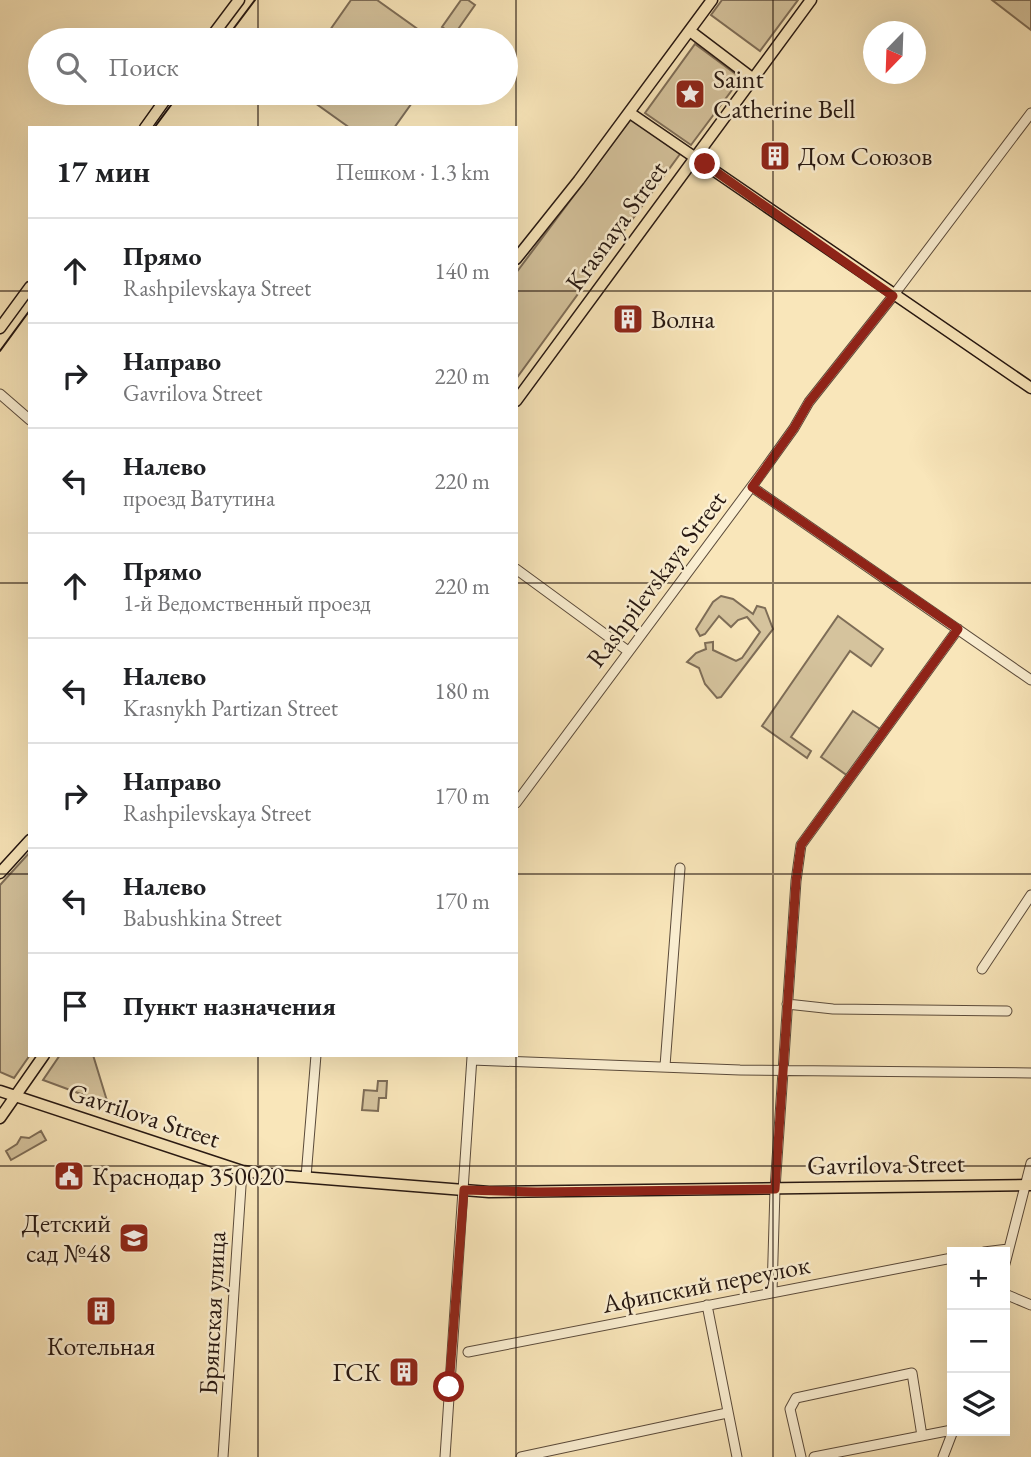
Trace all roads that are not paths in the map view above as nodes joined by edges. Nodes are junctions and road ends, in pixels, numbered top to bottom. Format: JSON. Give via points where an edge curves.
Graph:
{"nodes":[{"id":1,"x":239,"y":0,"type":"edge"},
{"id":2,"x":712,"y":0,"type":"edge"},
{"id":3,"x":811,"y":0,"type":"edge"},
{"id":4,"x":218,"y":28,"type":"edge"},
{"id":5,"x":690,"y":32,"type":"junction"},
{"id":6,"x":752,"y":78,"type":"junction"},
{"id":7,"x":161,"y":105,"type":"edge"},
{"id":8,"x":630,"y":113,"type":"junction"},
{"id":9,"x":1031,"y":113,"type":"edge"},
{"id":10,"x":146,"y":126,"type":"edge"},
{"id":11,"x":695,"y":157,"type":"junction"},
{"id":12,"x":518,"y":256,"type":"edge"},
{"id":13,"x":28,"y":290,"type":"edge"},
{"id":14,"x":893,"y":296,"type":"junction"},
{"id":15,"x":0,"y":328,"type":"edge"},
{"id":16,"x":1031,"y":388,"type":"edge"},
{"id":17,"x":0,"y":394,"type":"edge"},
{"id":18,"x":518,"y":398,"type":"edge"},
{"id":19,"x":28,"y":418,"type":"edge"},
{"id":20,"x":752,"y":487,"type":"junction"},
{"id":21,"x":518,"y":570,"type":"edge"},
{"id":22,"x":958,"y":629,"type":"junction"},
{"id":23,"x":628,"y":651,"type":"junction"},
{"id":24,"x":1031,"y":680,"type":"edge"},
{"id":25,"x":518,"y":800,"type":"edge"},
{"id":26,"x":28,"y":842,"type":"edge"},
{"id":27,"x":680,"y":868,"type":"dead end"},
{"id":28,"x":0,"y":873,"type":"edge"},
{"id":29,"x":1031,"y":895,"type":"edge"},
{"id":30,"x":982,"y":969,"type":"dead end"},
{"id":31,"x":787,"y":1004,"type":"junction"},
{"id":32,"x":1007,"y":1011,"type":"dead end"},
{"id":33,"x":43,"y":1057,"type":"edge"},
{"id":34,"x":316,"y":1057,"type":"edge"},
{"id":35,"x":472,"y":1058,"type":"edge"},
{"id":36,"x":664,"y":1066,"type":"junction"},
{"id":37,"x":784,"y":1071,"type":"junction"},
{"id":38,"x":1031,"y":1073,"type":"edge"},
{"id":39,"x":0,"y":1091,"type":"edge"},
{"id":40,"x":15,"y":1097,"type":"junction"},
{"id":41,"x":0,"y":1102,"type":"edge"},
{"id":42,"x":1,"y":1117,"type":"edge"},
{"id":43,"x":1031,"y":1163,"type":"edge"},
{"id":44,"x":242,"y":1171,"type":"junction"},
{"id":45,"x":306,"y":1177,"type":"junction"},
{"id":46,"x":1028,"y":1185,"type":"edge"},
{"id":47,"x":775,"y":1189,"type":"junction"},
{"id":48,"x":464,"y":1190,"type":"junction"},
{"id":49,"x":1009,"y":1247,"type":"edge"},
{"id":50,"x":947,"y":1259,"type":"edge"},
{"id":51,"x":772,"y":1292,"type":"junction"},
{"id":52,"x":1010,"y":1296,"type":"edge"},
{"id":53,"x":707,"y":1305,"type":"junction"},
{"id":54,"x":1031,"y":1305,"type":"edge"},
{"id":55,"x":468,"y":1352,"type":"dead end"},
{"id":56,"x":727,"y":1413,"type":"junction"},
{"id":57,"x":947,"y":1431,"type":"edge"},
{"id":58,"x":922,"y":1436,"type":"junction"},
{"id":59,"x":951,"y":1436,"type":"edge"},
{"id":60,"x":223,"y":1457,"type":"edge"},
{"id":61,"x":445,"y":1457,"type":"edge"},
{"id":62,"x":520,"y":1457,"type":"edge"},
{"id":63,"x":737,"y":1457,"type":"edge"},
{"id":64,"x":800,"y":1457,"type":"edge"},
{"id":65,"x":814,"y":1457,"type":"edge"},
{"id":66,"x":943,"y":1457,"type":"edge"}],
"edges":[{"from":1,"to":4,"type":"main road"},
{"from":2,"to":5,"type":"main road"},
{"from":3,"to":6,"type":"main road","name":"Krasnaya Street"},
{"from":5,"to":6,"type":"main road"},
{"from":5,"to":8,"type":"main road"},
{"from":6,"to":11,"type":"main road","name":"Krasnaya Street"},
{"from":7,"to":10,"type":"main road"},
{"from":8,"to":11,"type":"main road"},
{"from":8,"to":12,"type":"main road"},
{"from":9,"to":14,"type":"street","name":"Rashpilevskaya Street"},
{"from":11,"to":14,"type":"main road"},
{"from":11,"to":18,"type":"main road","name":"Krasnaya Street"},
{"from":13,"to":15,"type":"main road"},
{"from":14,"to":16,"type":"main road"},
{"from":14,"to":20,"type":"street","name":"Rashpilevskaya Street","via":[[809,402]]},
{"from":17,"to":19,"type":"street"},
{"from":20,"to":22,"type":"street"},
{"from":20,"to":23,"type":"street","name":"Rashpilevskaya Street"},
{"from":21,"to":23,"type":"street"},
{"from":22,"to":24,"type":"street"},
{"from":22,"to":31,"type":"street","via":[[801,845]]},
{"from":23,"to":25,"type":"street","name":"Rashpilevskaya Street"},
{"from":26,"to":28,"type":"main road"},
{"from":27,"to":36,"type":"street"},
{"from":29,"to":30,"type":"street"},
{"from":31,"to":32,"type":"street","via":[[833,1009]]},
{"from":31,"to":37,"type":"street"},
{"from":33,"to":40,"type":"main road"},
{"from":34,"to":45,"type":"street"},
{"from":35,"to":36,"type":"street"},
{"from":35,"to":48,"type":"street"},
{"from":36,"to":37,"type":"street"},
{"from":37,"to":38,"type":"street"},
{"from":37,"to":47,"type":"street"},
{"from":39,"to":40,"type":"main road","name":"Gavrilova Street"},
{"from":40,"to":42,"type":"main road"},
{"from":40,"to":44,"type":"main road","name":"Gavrilova Street"},
{"from":41,"to":42,"type":"main road"},
{"from":43,"to":46,"type":"street"},
{"from":44,"to":45,"type":"main road","name":"Gavrilova Street"},
{"from":44,"to":60,"type":"street","name":"Брянская улица"},
{"from":45,"to":48,"type":"main road","name":"Gavrilova Street"},
{"from":46,"to":47,"type":"main road","name":"Gavrilova Street"},
{"from":46,"to":49,"type":"street"},
{"from":47,"to":48,"type":"main road","name":"Gavrilova Street"},
{"from":47,"to":51,"type":"street"},
{"from":48,"to":61,"type":"street"},
{"from":50,"to":51,"type":"street","name":"Афипский переулок"},
{"from":51,"to":53,"type":"street","name":"Афипский переулок"},
{"from":52,"to":54,"type":"street"},
{"from":53,"to":55,"type":"street","name":"Афипский переулок"},
{"from":53,"to":56,"type":"street"},
{"from":56,"to":62,"type":"street"},
{"from":56,"to":63,"type":"street"},
{"from":57,"to":58,"type":"street"},
{"from":58,"to":64,"type":"street","via":[[912,1373],[796,1398],[790,1409]]},
{"from":58,"to":65,"type":"street"},
{"from":59,"to":66,"type":"street"}]}
